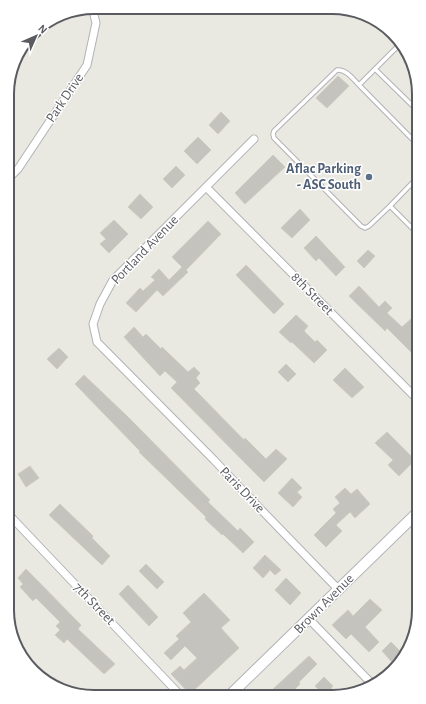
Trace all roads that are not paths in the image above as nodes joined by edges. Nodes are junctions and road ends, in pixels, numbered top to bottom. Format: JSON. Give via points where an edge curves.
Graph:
{"nodes":[{"id":1,"x":94,"y":14,"type":"edge"},
{"id":2,"x":397,"y":47,"type":"edge"},
{"id":3,"x":375,"y":69,"type":"junction"},
{"id":4,"x":358,"y":84,"type":"junction"},
{"id":5,"x":412,"y":105,"type":"edge"},
{"id":6,"x":254,"y":139,"type":"dead end"},
{"id":7,"x":412,"y":139,"type":"edge"},
{"id":8,"x":14,"y":173,"type":"edge"},
{"id":9,"x":412,"y":183,"type":"edge"},
{"id":10,"x":206,"y":187,"type":"junction"},
{"id":11,"x":390,"y":206,"type":"junction"},
{"id":12,"x":412,"y":228,"type":"edge"},
{"id":13,"x":146,"y":391,"type":"joint"},
{"id":14,"x":412,"y":394,"type":"edge"},
{"id":15,"x":412,"y":518,"type":"edge"},
{"id":16,"x":14,"y":520,"type":"edge"},
{"id":17,"x":338,"y":589,"type":"junction"},
{"id":18,"x":309,"y":619,"type":"junction"},
{"id":19,"x":369,"y":681,"type":"edge"},
{"id":20,"x":176,"y":690,"type":"edge"},
{"id":21,"x":235,"y":690,"type":"edge"}],
"edges":[{"from":1,"to":8,"type":"street","name":"Park Drive","via":[[96,23],[87,65]]},
{"from":2,"to":3,"type":"lane"},
{"from":3,"to":4,"type":"lane"},
{"from":3,"to":5,"type":"lane"},
{"from":4,"to":7,"type":"lane"},
{"from":4,"to":11,"type":"lane","via":[[345,71],[337,70],[274,131],[274,138],[361,226],[369,226]]},
{"from":6,"to":10,"type":"street","name":"Portland Avenue"},
{"from":9,"to":11,"type":"lane"},
{"from":10,"to":13,"type":"street","name":"Portland Avenue","via":[[113,280],[93,324],[97,342]]},
{"from":10,"to":14,"type":"street","name":"8th Street"},
{"from":11,"to":12,"type":"lane"},
{"from":13,"to":17,"type":"street","name":"Paris Drive"},
{"from":15,"to":17,"type":"street","name":"Brown Avenue"},
{"from":16,"to":20,"type":"street","name":"7th Street"},
{"from":17,"to":18,"type":"street","name":"Brown Avenue"},
{"from":18,"to":19,"type":"street"},
{"from":18,"to":21,"type":"street","name":"Brown Avenue"}]}
